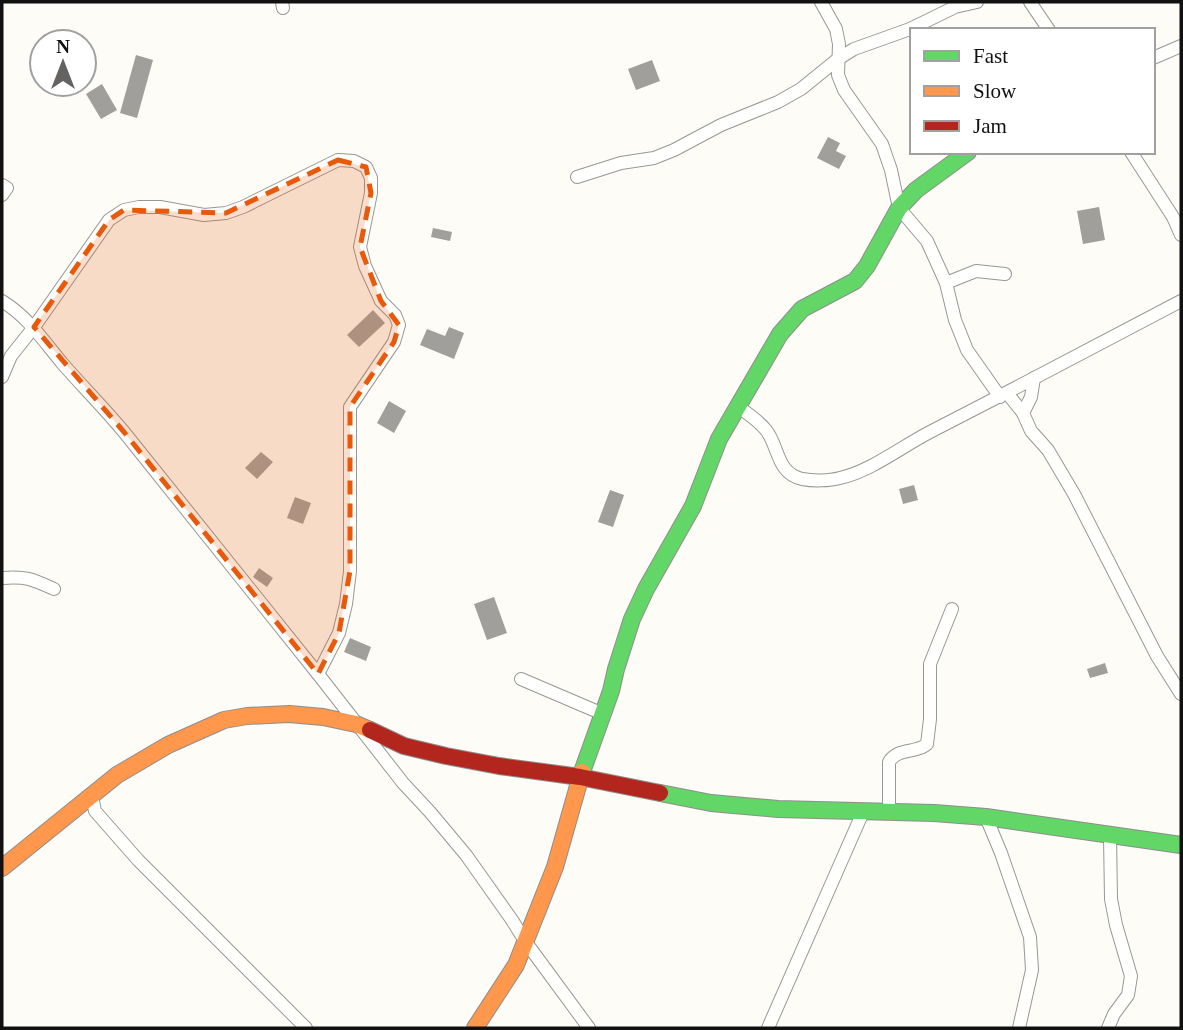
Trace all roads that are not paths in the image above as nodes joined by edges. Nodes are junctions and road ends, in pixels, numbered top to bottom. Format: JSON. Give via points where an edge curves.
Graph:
{"nodes":[{"id":1,"x":821,"y":2,"type":"edge"},
{"id":2,"x":977,"y":2,"type":"edge"},
{"id":3,"x":1030,"y":2,"type":"edge"},
{"id":4,"x":911,"y":28,"type":"edge"},
{"id":5,"x":1048,"y":28,"type":"edge"},
{"id":6,"x":910,"y":29,"type":"edge"},
{"id":7,"x":1181,"y":46,"type":"edge"},
{"id":8,"x":1155,"y":57,"type":"edge"},
{"id":9,"x":838,"y":59,"type":"junction"},
{"id":10,"x":965,"y":154,"type":"edge"},
{"id":11,"x":1132,"y":154,"type":"edge"},
{"id":12,"x":577,"y":177,"type":"dead end"},
{"id":13,"x":2,"y":185,"type":"edge"},
{"id":14,"x":2,"y":195,"type":"edge"},
{"id":15,"x":899,"y":208,"type":"junction"},
{"id":16,"x":1181,"y":235,"type":"edge"},
{"id":17,"x":1005,"y":274,"type":"dead end"},
{"id":18,"x":946,"y":283,"type":"junction"},
{"id":19,"x":2,"y":301,"type":"edge"},
{"id":20,"x":1181,"y":301,"type":"edge"},
{"id":21,"x":34,"y":327,"type":"junction"},
{"id":22,"x":2,"y":377,"type":"edge"},
{"id":23,"x":1034,"y":378,"type":"junction"},
{"id":24,"x":1003,"y":395,"type":"junction"},
{"id":25,"x":737,"y":406,"type":"junction"},
{"id":26,"x":1023,"y":413,"type":"junction"},
{"id":27,"x":2,"y":578,"type":"edge"},
{"id":28,"x":54,"y":589,"type":"dead end"},
{"id":29,"x":952,"y":608,"type":"dead end"},
{"id":30,"x":318,"y":674,"type":"junction"},
{"id":31,"x":521,"y":679,"type":"dead end"},
{"id":32,"x":1181,"y":694,"type":"edge"},
{"id":33,"x":603,"y":714,"type":"junction"},
{"id":34,"x":356,"y":724,"type":"junction"},
{"id":35,"x":580,"y":777,"type":"junction"},
{"id":36,"x":93,"y":804,"type":"junction"},
{"id":37,"x":863,"y":812,"type":"junction"},
{"id":38,"x":888,"y":812,"type":"junction"},
{"id":39,"x":986,"y":817,"type":"junction"},
{"id":40,"x":1110,"y":836,"type":"junction"},
{"id":41,"x":1181,"y":845,"type":"edge"},
{"id":42,"x":2,"y":867,"type":"edge"},
{"id":43,"x":525,"y":941,"type":"junction"},
{"id":44,"x":306,"y":1028,"type":"edge"},
{"id":45,"x":475,"y":1028,"type":"edge"},
{"id":46,"x":589,"y":1028,"type":"edge"},
{"id":47,"x":768,"y":1028,"type":"edge"},
{"id":48,"x":1019,"y":1028,"type":"edge"},
{"id":49,"x":1108,"y":1028,"type":"edge"}],
"edges":[{"from":1,"to":9,"type":"street","via":[[836,29]]},
{"from":2,"to":4,"type":"street"},
{"from":3,"to":5,"type":"street"},
{"from":6,"to":9,"type":"street"},
{"from":7,"to":8,"type":"street"},
{"from":9,"to":12,"type":"street","via":[[801,89],[674,150]]},
{"from":9,"to":15,"type":"street","via":[[844,90],[882,144]]},
{"from":10,"to":15,"type":"street"},
{"from":11,"to":16,"type":"street"},
{"from":13,"to":14,"type":"street","via":[[7,188]]},
{"from":15,"to":18,"type":"street","via":[[927,240]]},
{"from":15,"to":25,"type":"street","via":[[855,281],[802,309],[788,324]]},
{"from":17,"to":18,"type":"street","via":[[976,271]]},
{"from":18,"to":24,"type":"street","via":[[967,350]]},
{"from":19,"to":21,"type":"street"},
{"from":20,"to":23,"type":"street"},
{"from":21,"to":22,"type":"street","via":[[10,356]]},
{"from":21,"to":30,"type":"street"},
{"from":21,"to":30,"type":"street","via":[[109,220],[124,210],[139,206],[204,215],[226,213],[338,160],[366,167],[372,178],[371,193],[359,247],[381,301],[399,325],[394,342],[350,407],[350,571],[339,632]]},
{"from":23,"to":24,"type":"street"},
{"from":23,"to":26,"type":"street"},
{"from":24,"to":25,"type":"street","via":[[864,469],[839,479],[820,480],[800,479],[785,469],[768,432]]},
{"from":24,"to":26,"type":"street"},
{"from":25,"to":33,"type":"street","via":[[693,506],[632,619]]},
{"from":26,"to":32,"type":"street","via":[[1084,512]]},
{"from":27,"to":28,"type":"street","via":[[29,578]]},
{"from":29,"to":38,"type":"street","via":[[930,664],[927,744],[894,755],[889,762]]},
{"from":30,"to":34,"type":"street"},
{"from":31,"to":33,"type":"street"},
{"from":33,"to":35,"type":"street"},
{"from":34,"to":35,"type":"street","via":[[404,746],[446,756]]},
{"from":34,"to":36,"type":"street","via":[[289,713],[224,720],[117,775]]},
{"from":34,"to":43,"type":"street","via":[[466,855]]},
{"from":35,"to":37,"type":"street","via":[[711,803]]},
{"from":35,"to":43,"type":"street","via":[[555,867]]},
{"from":36,"to":42,"type":"street","via":[[78,808]]},
{"from":36,"to":44,"type":"street","via":[[138,860]]},
{"from":37,"to":38,"type":"street"},
{"from":37,"to":47,"type":"street"},
{"from":38,"to":39,"type":"street"},
{"from":39,"to":40,"type":"street"},
{"from":39,"to":48,"type":"street","via":[[1030,937],[1032,970]]},
{"from":40,"to":41,"type":"street"},
{"from":40,"to":49,"type":"street","via":[[1111,899],[1130,976],[1128,995]]},
{"from":43,"to":45,"type":"street","via":[[516,965]]},
{"from":43,"to":46,"type":"street"}]}
